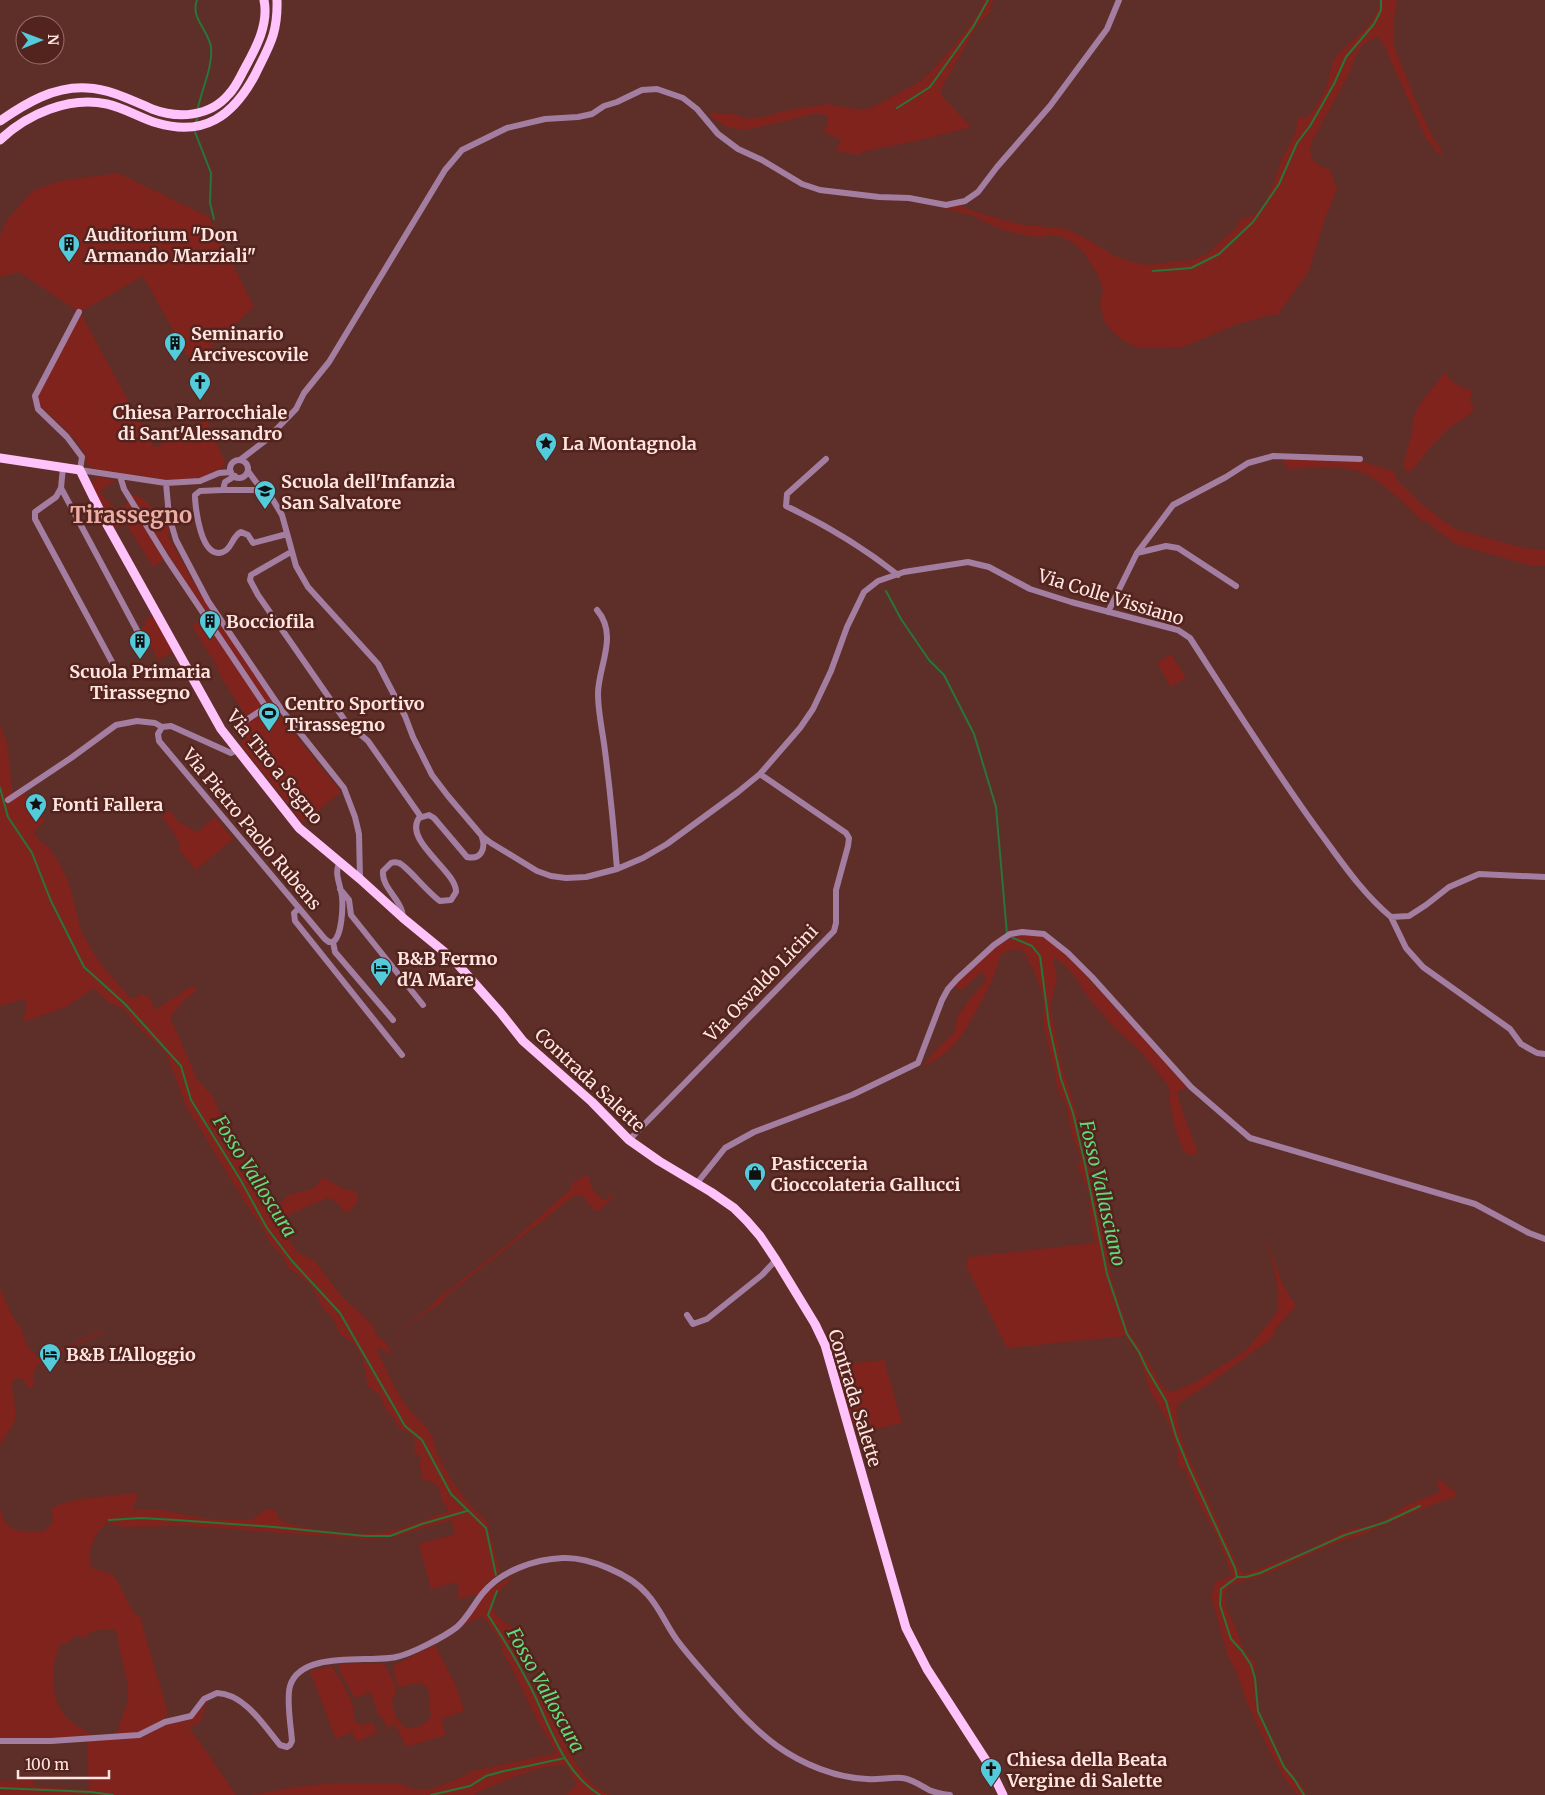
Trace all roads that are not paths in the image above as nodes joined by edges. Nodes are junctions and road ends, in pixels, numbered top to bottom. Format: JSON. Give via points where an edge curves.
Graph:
{"nodes":[{"id":1,"x":264,"y":0,"type":"edge"},
{"id":2,"x":277,"y":0,"type":"edge"},
{"id":3,"x":1119,"y":0,"type":"edge"},
{"id":4,"x":0,"y":121,"type":"edge"},
{"id":5,"x":0,"y":140,"type":"edge"},
{"id":6,"x":79,"y":312,"type":"dead end"},
{"id":7,"x":0,"y":458,"type":"edge"},
{"id":8,"x":826,"y":459,"type":"dead end"},
{"id":9,"x":1360,"y":459,"type":"dead end"},
{"id":10,"x":240,"y":460,"type":"junction"},
{"id":11,"x":62,"y":467,"type":"junction"},
{"id":12,"x":80,"y":470,"type":"junction"},
{"id":13,"x":232,"y":471,"type":"junction"},
{"id":14,"x":245,"y":473,"type":"junction"},
{"id":15,"x":120,"y":476,"type":"junction"},
{"id":16,"x":166,"y":483,"type":"junction"},
{"id":17,"x":61,"y":488,"type":"junction"},
{"id":18,"x":223,"y":490,"type":"junction"},
{"id":19,"x":255,"y":490,"type":"dead end"},
{"id":20,"x":288,"y":534,"type":"junction"},
{"id":21,"x":292,"y":552,"type":"junction"},
{"id":22,"x":1136,"y":553,"type":"junction"},
{"id":23,"x":898,"y":575,"type":"junction"},
{"id":24,"x":1236,"y":586,"type":"dead end"},
{"id":25,"x":597,"y":610,"type":"dead end"},
{"id":26,"x":1108,"y":612,"type":"junction"},
{"id":27,"x":139,"y":634,"type":"dead end"},
{"id":28,"x":119,"y":675,"type":"dead end"},
{"id":29,"x":245,"y":721,"type":"dead end"},
{"id":30,"x":162,"y":727,"type":"junction"},
{"id":31,"x":237,"y":750,"type":"junction"},
{"id":32,"x":760,"y":774,"type":"junction"},
{"id":33,"x":8,"y":800,"type":"dead end"},
{"id":34,"x":421,"y":816,"type":"junction"},
{"id":35,"x":482,"y":836,"type":"junction"},
{"id":36,"x":340,"y":862,"type":"junction"},
{"id":37,"x":617,"y":869,"type":"junction"},
{"id":38,"x":1545,"y":877,"type":"edge"},
{"id":39,"x":360,"y":879,"type":"junction"},
{"id":40,"x":340,"y":889,"type":"junction"},
{"id":41,"x":298,"y":908,"type":"junction"},
{"id":42,"x":1391,"y":917,"type":"junction"},
{"id":43,"x":403,"y":918,"type":"junction"},
{"id":44,"x":333,"y":942,"type":"junction"},
{"id":45,"x":423,"y":1005,"type":"dead end"},
{"id":46,"x":393,"y":1020,"type":"dead end"},
{"id":47,"x":1545,"y":1054,"type":"edge"},
{"id":48,"x":402,"y":1055,"type":"dead end"},
{"id":49,"x":629,"y":1140,"type":"junction"},
{"id":50,"x":698,"y":1183,"type":"junction"},
{"id":51,"x":1545,"y":1239,"type":"edge"},
{"id":52,"x":776,"y":1260,"type":"junction"},
{"id":53,"x":687,"y":1315,"type":"dead end"},
{"id":54,"x":0,"y":1741,"type":"edge"},
{"id":55,"x":950,"y":1795,"type":"edge"},
{"id":56,"x":1003,"y":1795,"type":"edge"}],
"edges":[{"from":1,"to":4,"type":"main road","via":[[265,19],[261,35],[248,61],[229,94],[209,109],[188,115],[170,114],[118,94],[87,88],[53,92],[32,100]]},
{"from":2,"to":5,"type":"main road","via":[[276,29],[249,85],[234,107],[212,122],[190,128],[173,127],[107,104],[74,103],[36,114]]},
{"from":3,"to":10,"type":"street","via":[[1107,29],[1050,106],[978,192],[965,201],[946,205],[909,198],[820,190],[802,184],[738,149],[718,134],[697,108],[683,98],[657,89],[636,92],[592,114],[545,119],[507,128],[462,150],[445,170],[329,362],[304,393],[296,409],[266,440]]},
{"from":6,"to":12,"type":"street","via":[[35,396],[38,409],[82,457]]},
{"from":7,"to":11,"type":"main road"},
{"from":8,"to":23,"type":"street","via":[[787,494],[786,506],[838,534]]},
{"from":9,"to":22,"type":"street","via":[[1273,456],[1248,463],[1173,505]]},
{"from":10,"to":13,"type":"street","via":[[235,461]]},
{"from":10,"to":14,"type":"street","name":"Via Colle Vissiano","via":[[246,464]]},
{"from":11,"to":12,"type":"main road"},
{"from":11,"to":17,"type":"street"},
{"from":12,"to":15,"type":"street"},
{"from":12,"to":31,"type":"main road","name":"Via Tiro a Segno","via":[[208,706]]},
{"from":13,"to":14,"type":"street"},
{"from":13,"to":16,"type":"street","via":[[200,481]]},
{"from":13,"to":18,"type":"street"},
{"from":14,"to":20,"type":"street","name":"Via Colle Vissiano","via":[[268,493],[282,515]]},
{"from":15,"to":16,"type":"street"},
{"from":15,"to":29,"type":"street","via":[[124,489],[167,559],[266,707]]},
{"from":16,"to":39,"type":"street","via":[[169,516],[176,540],[208,601],[281,709],[344,788],[359,834]]},
{"from":17,"to":27,"type":"street"},
{"from":17,"to":28,"type":"street","via":[[56,497],[35,512],[35,519]]},
{"from":18,"to":19,"type":"street"},
{"from":18,"to":20,"type":"street","via":[[200,491],[195,495],[200,532],[212,551],[223,552],[241,532],[253,543]]},
{"from":20,"to":21,"type":"street","name":"Via Colle Vissiano"},
{"from":21,"to":34,"type":"street","via":[[251,575],[250,580],[346,722],[368,741]]},
{"from":21,"to":35,"type":"street","name":"Via Colle Vissiano","via":[[308,587],[378,664],[432,775]]},
{"from":22,"to":24,"type":"street","via":[[1166,546],[1178,548]]},
{"from":22,"to":26,"type":"street"},
{"from":23,"to":26,"type":"street","name":"Via Colle Vissiano","via":[[968,562],[1030,588]]},
{"from":23,"to":32,"type":"street","name":"Via Colle Vissiano","via":[[878,580],[864,592],[813,709]]},
{"from":25,"to":37,"type":"street","via":[[607,635],[598,693]]},
{"from":26,"to":42,"type":"street","name":"Via Colle Vissiano","via":[[1178,630],[1190,638],[1285,785],[1352,877]]},
{"from":30,"to":31,"type":"street","name":"Via Pietro Paolo Rubens","via":[[171,726],[231,753]]},
{"from":30,"to":33,"type":"street","via":[[137,721],[116,725]]},
{"from":30,"to":41,"type":"street","name":"Via Pietro Paolo Rubens","via":[[159,741]]},
{"from":31,"to":36,"type":"main road","name":"Via Tiro a Segno","via":[[300,828]]},
{"from":32,"to":37,"type":"street","name":"Via Colle Vissiano","via":[[668,844]]},
{"from":32,"to":49,"type":"street","name":"Via Osvaldo Licini","via":[[846,833],[848,846],[836,890],[834,930]]},
{"from":34,"to":35,"type":"street","via":[[434,818],[467,857],[475,858],[482,853]]},
{"from":34,"to":43,"type":"street","via":[[416,823],[417,831],[455,884],[456,892],[450,900],[440,901],[401,864],[391,863],[383,871],[384,879],[402,910]]},
{"from":35,"to":37,"type":"street","name":"Via Colle Vissiano","via":[[537,871],[551,876],[586,877]]},
{"from":36,"to":39,"type":"main road","name":"Via Tiro a Segno"},
{"from":36,"to":40,"type":"street","name":"Via Pietro Paolo Rubens","via":[[336,871]]},
{"from":38,"to":42,"type":"street","via":[[1479,874],[1448,887],[1409,916]]},
{"from":39,"to":43,"type":"main road","name":"Via Tiro a Segno"},
{"from":40,"to":44,"type":"street","name":"Via Pietro Paolo Rubens","via":[[340,927],[337,940]]},
{"from":40,"to":45,"type":"street","via":[[349,900],[351,914]]},
{"from":41,"to":44,"type":"street","name":"Via Pietro Paolo Rubens","via":[[326,940]]},
{"from":41,"to":48,"type":"street","via":[[294,913],[295,921]]},
{"from":42,"to":47,"type":"street","via":[[1406,948],[1423,967],[1510,1030],[1521,1044]]},
{"from":43,"to":49,"type":"main road","name":"Contrada Salette","via":[[453,959],[523,1041],[592,1102]]},
{"from":44,"to":46,"type":"street","via":[[335,952]]},
{"from":49,"to":50,"type":"main road","name":"Contrada Salette"},
{"from":50,"to":51,"type":"street","via":[[724,1148],[754,1132],[852,1095],[918,1063],[948,989],[994,945],[1008,935],[1022,932],[1044,934],[1068,953],[1191,1087],[1250,1138],[1476,1204]]},
{"from":50,"to":52,"type":"main road","name":"Contrada Salette","via":[[734,1208],[760,1236]]},
{"from":52,"to":53,"type":"street","via":[[707,1319],[693,1324]]},
{"from":52,"to":56,"type":"main road","name":"Contrada Salette","via":[[825,1345],[906,1628],[927,1669],[987,1762]]},
{"from":54,"to":55,"type":"street","via":[[139,1735],[165,1722],[191,1716],[204,1699],[217,1693],[233,1696],[242,1703],[280,1745],[287,1748],[292,1741],[290,1686],[301,1671],[332,1660],[388,1659],[411,1652],[456,1627],[498,1579],[519,1567],[563,1558],[594,1563],[638,1584],[695,1662],[760,1733],[778,1747],[826,1772],[851,1778],[902,1778]]}]}
